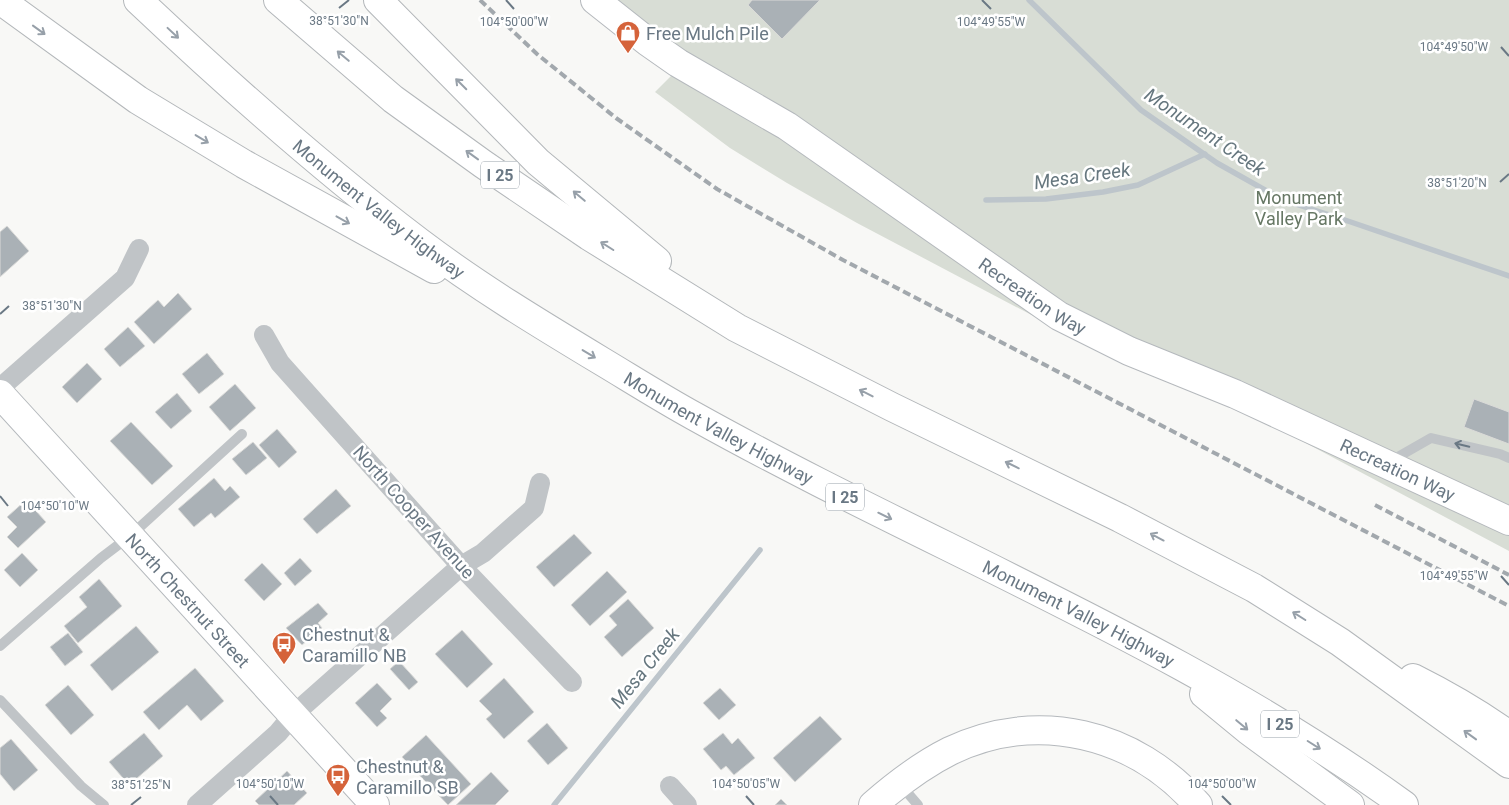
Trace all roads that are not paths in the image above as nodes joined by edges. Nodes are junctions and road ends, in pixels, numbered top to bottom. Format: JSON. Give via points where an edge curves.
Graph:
{"nodes":[{"id":1,"x":0,"y":0,"type":"edge"},
{"id":2,"x":138,"y":0,"type":"edge"},
{"id":3,"x":278,"y":0,"type":"edge"},
{"id":4,"x":378,"y":0,"type":"edge"},
{"id":5,"x":595,"y":0,"type":"edge"},
{"id":6,"x":139,"y":250,"type":"dead end"},
{"id":7,"x":737,"y":328,"type":"junction"},
{"id":8,"x":547,"y":329,"type":"junction"},
{"id":9,"x":264,"y":335,"type":"dead end"},
{"id":10,"x":0,"y":388,"type":"edge"},
{"id":11,"x":0,"y":394,"type":"edge"},
{"id":12,"x":242,"y":434,"type":"dead end"},
{"id":13,"x":1509,"y":458,"type":"edge"},
{"id":14,"x":1386,"y":464,"type":"junction"},
{"id":15,"x":540,"y":483,"type":"dead end"},
{"id":16,"x":1509,"y":521,"type":"edge"},
{"id":17,"x":130,"y":536,"type":"junction"},
{"id":18,"x":461,"y":566,"type":"junction"},
{"id":19,"x":1340,"y":642,"type":"junction"},
{"id":20,"x":0,"y":646,"type":"edge"},
{"id":21,"x":1151,"y":649,"type":"junction"},
{"id":22,"x":572,"y":682,"type":"dead end"},
{"id":23,"x":0,"y":700,"type":"edge"},
{"id":24,"x":293,"y":715,"type":"junction"},
{"id":25,"x":1509,"y":734,"type":"edge"},
{"id":26,"x":1509,"y":764,"type":"edge"},
{"id":27,"x":899,"y":784,"type":"junction"},
{"id":28,"x":670,"y":786,"type":"dead end"},
{"id":29,"x":104,"y":805,"type":"edge"},
{"id":30,"x":197,"y":805,"type":"edge"},
{"id":31,"x":375,"y":805,"type":"edge"},
{"id":32,"x":687,"y":805,"type":"edge"},
{"id":33,"x":873,"y":805,"type":"edge"},
{"id":34,"x":918,"y":805,"type":"edge"},
{"id":35,"x":1198,"y":805,"type":"edge"},
{"id":36,"x":1350,"y":805,"type":"edge"},
{"id":37,"x":1404,"y":805,"type":"edge"}],
"edges":[{"from":1,"to":8,"type":"main road","one_way":true,"via":[[138,100],[244,164]]},
{"from":2,"to":8,"type":"main road","name":"Monument Valley Highway","number":"I 25","one_way":true,"via":[[222,80],[335,177],[421,243]]},
{"from":7,"to":3,"type":"main road","number":"I 25","one_way":true,"via":[[589,236],[393,99]]},
{"from":7,"to":4,"type":"main road","one_way":true,"via":[[538,162]]},
{"from":5,"to":14,"type":"main road","name":"Recreation Way","via":[[678,63],[787,126],[1059,316],[1129,351],[1234,394]]},
{"from":6,"to":10,"type":"street","via":[[125,278]]},
{"from":19,"to":7,"type":"main road","number":"I 25","one_way":true,"via":[[1254,588],[1120,518]]},
{"from":8,"to":21,"type":"main road","name":"Monument Valley Highway","number":"I 25","one_way":true,"via":[[692,415],[851,500]]},
{"from":9,"to":18,"type":"street","name":"North Cooper Avenue","via":[[280,363]]},
{"from":11,"to":17,"type":"main road","name":"North Chestnut Street"},
{"from":12,"to":17,"type":"lane"},
{"from":13,"to":14,"type":"lane","one_way":true,"via":[[1431,438]]},
{"from":14,"to":16,"type":"main road","name":"Recreation Way"},
{"from":15,"to":18,"type":"street","via":[[534,508],[483,553]]},
{"from":17,"to":20,"type":"lane"},
{"from":17,"to":24,"type":"main road","name":"North Chestnut Street"},
{"from":18,"to":22,"type":"street","name":"North Cooper Avenue"},
{"from":18,"to":24,"type":"street"},
{"from":19,"to":25,"type":"main road","via":[[1450,697]]},
{"from":26,"to":19,"type":"main road","number":"I 25","one_way":true},
{"from":21,"to":36,"type":"main road","one_way":true,"via":[[1249,731]]},
{"from":21,"to":37,"type":"main road","name":"Monument Valley Highway","number":"I 25","one_way":true,"via":[[1253,707]]},
{"from":23,"to":29,"type":"lane","via":[[81,786]]},
{"from":24,"to":30,"type":"street","via":[[278,733]]},
{"from":24,"to":31,"type":"main road","name":"North Chestnut Street"},
{"from":27,"to":33,"type":"main road"},
{"from":27,"to":34,"type":"lane"},
{"from":27,"to":35,"type":"main road","via":[[951,751],[983,738],[1017,731],[1049,730],[1082,734],[1140,756],[1163,772]]},
{"from":28,"to":32,"type":"street"}]}
